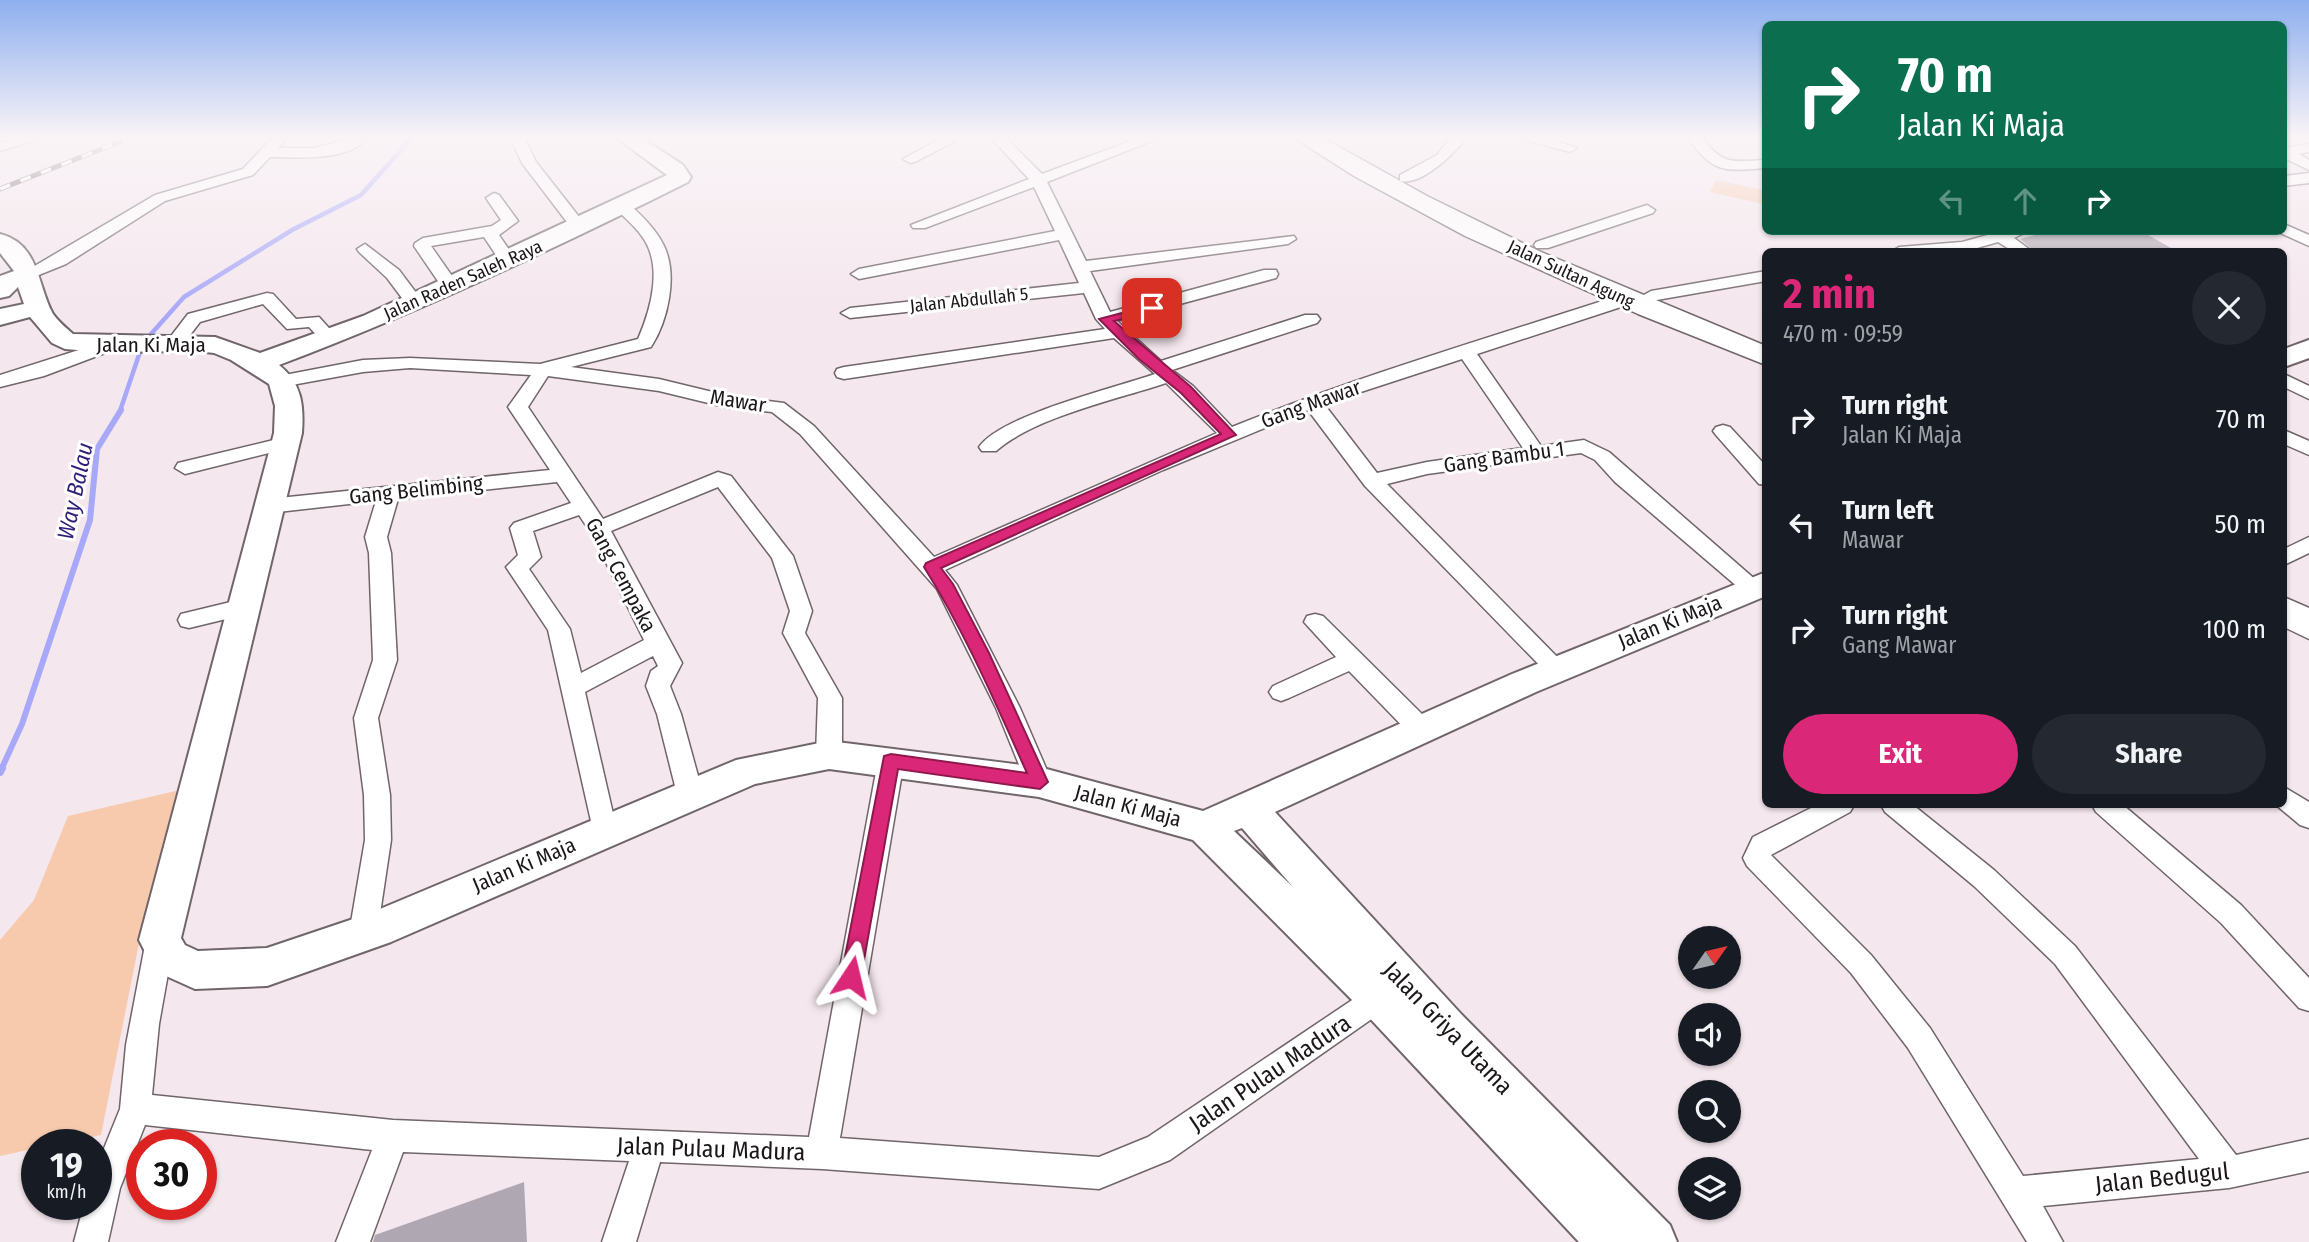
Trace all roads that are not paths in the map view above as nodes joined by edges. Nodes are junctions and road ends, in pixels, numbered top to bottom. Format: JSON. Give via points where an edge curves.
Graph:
{"nodes":[{"id":1,"x":163,"y":197,"type":"edge"},
{"id":2,"x":556,"y":197,"type":"edge"},
{"id":3,"x":641,"y":197,"type":"edge"},
{"id":4,"x":992,"y":197,"type":"edge"},
{"id":5,"x":1046,"y":197,"type":"edge"},
{"id":6,"x":1413,"y":197,"type":"edge"},
{"id":7,"x":1444,"y":197,"type":"edge"},
{"id":8,"x":494,"y":198,"type":"dead end"},
{"id":9,"x":623,"y":206,"type":"junction"},
{"id":10,"x":1647,"y":210,"type":"dead end"},
{"id":11,"x":2309,"y":224,"type":"edge"},
{"id":12,"x":919,"y":225,"type":"dead end"},
{"id":13,"x":579,"y":227,"type":"junction"},
{"id":14,"x":2287,"y":228,"type":"edge"},
{"id":15,"x":494,"y":230,"type":"junction"},
{"id":16,"x":2287,"y":230,"type":"edge"},
{"id":17,"x":1064,"y":234,"type":"junction"},
{"id":18,"x":2007,"y":235,"type":"edge"},
{"id":19,"x":2001,"y":237,"type":"junction"},
{"id":20,"x":1288,"y":239,"type":"dead end"},
{"id":21,"x":2309,"y":241,"type":"edge"},
{"id":22,"x":1542,"y":245,"type":"junction"},
{"id":23,"x":0,"y":246,"type":"edge"},
{"id":24,"x":1949,"y":248,"type":"edge"},
{"id":25,"x":2019,"y":248,"type":"edge"},
{"id":26,"x":365,"y":249,"type":"dead end"},
{"id":27,"x":508,"y":260,"type":"junction"},
{"id":28,"x":1081,"y":267,"type":"junction"},
{"id":29,"x":859,"y":274,"type":"dead end"},
{"id":30,"x":1270,"y":274,"type":"dead end"},
{"id":31,"x":1762,"y":277,"type":"edge"},
{"id":32,"x":13,"y":282,"type":"edge"},
{"id":33,"x":450,"y":286,"type":"junction"},
{"id":34,"x":1089,"y":287,"type":"junction"},
{"id":35,"x":1651,"y":296,"type":"junction"},
{"id":36,"x":1624,"y":300,"type":"junction"},
{"id":37,"x":414,"y":302,"type":"junction"},
{"id":38,"x":38,"y":308,"type":"junction"},
{"id":39,"x":850,"y":313,"type":"dead end"},
{"id":40,"x":0,"y":317,"type":"edge"},
{"id":41,"x":1311,"y":319,"type":"dead end"},
{"id":42,"x":1112,"y":326,"type":"junction"},
{"id":43,"x":1719,"y":330,"type":"junction"},
{"id":44,"x":328,"y":337,"type":"junction"},
{"id":45,"x":1762,"y":340,"type":"edge"},
{"id":46,"x":180,"y":344,"type":"junction"},
{"id":47,"x":118,"y":346,"type":"junction"},
{"id":48,"x":2309,"y":348,"type":"edge"},
{"id":49,"x":1465,"y":350,"type":"junction"},
{"id":50,"x":1762,"y":354,"type":"edge"},
{"id":51,"x":2287,"y":358,"type":"edge"},
{"id":52,"x":544,"y":369,"type":"junction"},
{"id":53,"x":270,"y":372,"type":"junction"},
{"id":54,"x":1163,"y":372,"type":"junction"},
{"id":55,"x":844,"y":373,"type":"dead end"},
{"id":56,"x":0,"y":381,"type":"edge"},
{"id":57,"x":2287,"y":382,"type":"edge"},
{"id":58,"x":2309,"y":393,"type":"edge"},
{"id":59,"x":1312,"y":402,"type":"junction"},
{"id":60,"x":1723,"y":431,"type":"dead end"},
{"id":61,"x":1229,"y":435,"type":"junction"},
{"id":62,"x":2287,"y":438,"type":"edge"},
{"id":63,"x":286,"y":443,"type":"junction"},
{"id":64,"x":989,"y":447,"type":"dead end"},
{"id":65,"x":2309,"y":449,"type":"edge"},
{"id":66,"x":1535,"y":451,"type":"junction"},
{"id":67,"x":185,"y":468,"type":"dead end"},
{"id":68,"x":562,"y":475,"type":"junction"},
{"id":69,"x":1762,"y":475,"type":"edge"},
{"id":70,"x":1372,"y":481,"type":"junction"},
{"id":71,"x":390,"y":493,"type":"junction"},
{"id":72,"x":269,"y":506,"type":"junction"},
{"id":73,"x":583,"y":506,"type":"junction"},
{"id":74,"x":598,"y":529,"type":"junction"},
{"id":75,"x":2309,"y":544,"type":"edge"},
{"id":76,"x":2287,"y":556,"type":"edge"},
{"id":77,"x":932,"y":567,"type":"junction"},
{"id":78,"x":1760,"y":585,"type":"edge"},
{"id":79,"x":243,"y":607,"type":"junction"},
{"id":80,"x":2287,"y":612,"type":"edge"},
{"id":81,"x":190,"y":620,"type":"dead end"},
{"id":82,"x":1315,"y":622,"type":"dead end"},
{"id":83,"x":2309,"y":626,"type":"edge"},
{"id":84,"x":2287,"y":634,"type":"edge"},
{"id":85,"x":657,"y":643,"type":"junction"},
{"id":86,"x":2309,"y":648,"type":"edge"},
{"id":87,"x":1352,"y":660,"type":"junction"},
{"id":88,"x":1557,"y":670,"type":"junction"},
{"id":89,"x":572,"y":688,"type":"junction"},
{"id":90,"x":1281,"y":692,"type":"dead end"},
{"id":91,"x":1422,"y":730,"type":"junction"},
{"id":92,"x":829,"y":755,"type":"junction"},
{"id":93,"x":891,"y":761,"type":"junction"},
{"id":94,"x":1040,"y":782,"type":"junction"},
{"id":95,"x":690,"y":794,"type":"junction"},
{"id":96,"x":2287,"y":799,"type":"edge"},
{"id":97,"x":1835,"y":808,"type":"edge"},
{"id":98,"x":1898,"y":808,"type":"edge"},
{"id":99,"x":2108,"y":808,"type":"edge"},
{"id":100,"x":1250,"y":809,"type":"junction"},
{"id":101,"x":2309,"y":817,"type":"edge"},
{"id":102,"x":1205,"y":827,"type":"junction"},
{"id":103,"x":604,"y":831,"type":"junction"},
{"id":104,"x":363,"y":934,"type":"junction"},
{"id":105,"x":160,"y":940,"type":"junction"},
{"id":106,"x":1391,"y":989,"type":"junction"},
{"id":107,"x":2309,"y":998,"type":"edge"},
{"id":108,"x":136,"y":1109,"type":"junction"},
{"id":109,"x":393,"y":1136,"type":"junction"},
{"id":110,"x":649,"y":1148,"type":"junction"},
{"id":111,"x":822,"y":1153,"type":"junction"},
{"id":112,"x":2309,"y":1155,"type":"edge"},
{"id":113,"x":2229,"y":1172,"type":"junction"},
{"id":114,"x":2014,"y":1193,"type":"junction"},
{"id":115,"x":1640,"y":1241,"type":"edge"},
{"id":116,"x":91,"y":1242,"type":"edge"},
{"id":117,"x":353,"y":1242,"type":"edge"},
{"id":118,"x":619,"y":1242,"type":"edge"},
{"id":119,"x":2046,"y":1242,"type":"edge"}],
"edges":[{"from":1,"to":32,"type":"street","via":[[60,260]]},
{"from":2,"to":13,"type":"street"},
{"from":3,"to":9,"type":"main road","name":"Jalan Raden Saleh Raya"},
{"from":4,"to":12,"type":"street"},
{"from":5,"to":17,"type":"street"},
{"from":6,"to":36,"type":"main road","name":"Jalan Sultan Agung"},
{"from":7,"to":22,"type":"main road","name":"Jalan Sultan Agung"},
{"from":8,"to":15,"type":"street","via":[[510,221]]},
{"from":9,"to":13,"type":"main road","name":"Jalan Raden Saleh Raya"},
{"from":9,"to":52,"type":"street","via":[[652,236],[659,253],[661,293],[645,343]]},
{"from":10,"to":22,"type":"street"},
{"from":11,"to":14,"type":"street"},
{"from":13,"to":27,"type":"main road","name":"Jalan Raden Saleh Raya"},
{"from":15,"to":27,"type":"street","via":[[491,234]]},
{"from":15,"to":33,"type":"street","via":[[423,243]]},
{"from":16,"to":21,"type":"street"},
{"from":17,"to":28,"type":"street"},
{"from":17,"to":29,"type":"street"},
{"from":18,"to":19,"type":"street"},
{"from":19,"to":24,"type":"street"},
{"from":19,"to":25,"type":"street"},
{"from":20,"to":28,"type":"street"},
{"from":22,"to":35,"type":"main road","name":"Jalan Sultan Agung"},
{"from":23,"to":32,"type":"main road","name":"Jalan Ki Maja","via":[[10,246]]},
{"from":26,"to":37,"type":"street","via":[[393,274]]},
{"from":27,"to":33,"type":"main road","name":"Jalan Raden Saleh Raya"},
{"from":28,"to":34,"type":"street"},
{"from":30,"to":42,"type":"street"},
{"from":31,"to":35,"type":"street"},
{"from":32,"to":38,"type":"main road","name":"Jalan Ki Maja"},
{"from":33,"to":37,"type":"main road","name":"Jalan Raden Saleh Raya"},
{"from":34,"to":39,"type":"street","name":"Jalan Abdullah 5"},
{"from":34,"to":42,"type":"street"},
{"from":35,"to":43,"type":"main road","name":"Jalan Sultan Agung"},
{"from":36,"to":43,"type":"main road","name":"Jalan Sultan Agung"},
{"from":36,"to":49,"type":"street","name":"Gang Mawar"},
{"from":37,"to":44,"type":"main road","name":"Jalan Raden Saleh Raya"},
{"from":38,"to":40,"type":"main road"},
{"from":38,"to":47,"type":"main road","name":"Jalan Ki Maja","via":[[65,341]]},
{"from":41,"to":54,"type":"street"},
{"from":42,"to":54,"type":"street"},
{"from":42,"to":55,"type":"street"},
{"from":43,"to":45,"type":"main road","name":"Jalan Sultan Agung"},
{"from":43,"to":50,"type":"main road","name":"Jalan Sultan Agung"},
{"from":44,"to":46,"type":"street","via":[[313,321],[293,325],[268,298],[194,318]]},
{"from":44,"to":53,"type":"main road","name":"Jalan Raden Saleh Raya"},
{"from":46,"to":47,"type":"main road","name":"Jalan Ki Maja"},
{"from":46,"to":53,"type":"main road","name":"Jalan Ki Maja","via":[[217,345]]},
{"from":47,"to":56,"type":"street"},
{"from":48,"to":51,"type":"main road"},
{"from":49,"to":59,"type":"street","name":"Gang Mawar"},
{"from":49,"to":66,"type":"street"},
{"from":52,"to":53,"type":"street","name":"Mawar","via":[[410,363]]},
{"from":52,"to":68,"type":"street","name":"Gang Cempaka","via":[[518,407]]},
{"from":52,"to":77,"type":"street","name":"Mawar","via":[[777,407],[807,430]]},
{"from":53,"to":63,"type":"main road","via":[[289,406]]},
{"from":54,"to":61,"type":"street"},
{"from":54,"to":64,"type":"street","via":[[1025,424]]},
{"from":57,"to":58,"type":"street"},
{"from":59,"to":61,"type":"street","name":"Gang Mawar"},
{"from":59,"to":70,"type":"street"},
{"from":60,"to":69,"type":"street"},
{"from":61,"to":77,"type":"street","name":"Gang Mawar"},
{"from":62,"to":65,"type":"street"},
{"from":63,"to":67,"type":"street"},
{"from":63,"to":72,"type":"main road"},
{"from":66,"to":70,"type":"street","name":"Gang Bambu 1"},
{"from":66,"to":78,"type":"street","name":"Gang Bambu 1","via":[[1594,449]]},
{"from":68,"to":71,"type":"street","name":"Gang Belimbing"},
{"from":68,"to":73,"type":"street","name":"Gang Cempaka"},
{"from":70,"to":88,"type":"street"},
{"from":71,"to":72,"type":"street","name":"Gang Belimbing"},
{"from":71,"to":104,"type":"street","via":[[376,537],[385,660],[366,718],[379,840]]},
{"from":72,"to":79,"type":"main road"},
{"from":73,"to":74,"type":"street","name":"Gang Cempaka"},
{"from":73,"to":89,"type":"street","via":[[521,528],[530,558],[517,567],[559,629]]},
{"from":74,"to":85,"type":"street","name":"Gang Cempaka"},
{"from":74,"to":92,"type":"street","via":[[718,479],[724,481],[782,556],[801,611],[794,633],[831,698]]},
{"from":75,"to":76,"type":"street"},
{"from":77,"to":94,"type":"street","name":"Mawar","via":[[946,584],[981,653]]},
{"from":78,"to":88,"type":"main road","name":"Jalan Ki Maja"},
{"from":79,"to":81,"type":"street"},
{"from":79,"to":105,"type":"main road"},
{"from":80,"to":83,"type":"main road"},
{"from":82,"to":87,"type":"street"},
{"from":84,"to":86,"type":"main road"},
{"from":85,"to":89,"type":"street"},
{"from":85,"to":95,"type":"street","name":"Gang Cempaka","via":[[670,663],[657,686]]},
{"from":87,"to":90,"type":"street"},
{"from":87,"to":91,"type":"street"},
{"from":88,"to":91,"type":"main road","name":"Jalan Ki Maja"},
{"from":89,"to":103,"type":"street"},
{"from":91,"to":100,"type":"main road","name":"Jalan Ki Maja"},
{"from":92,"to":93,"type":"main road","name":"Jalan Ki Maja"},
{"from":92,"to":95,"type":"main road","name":"Jalan Ki Maja","via":[[749,769]]},
{"from":93,"to":94,"type":"main road","name":"Jalan Ki Maja"},
{"from":93,"to":111,"type":"street"},
{"from":94,"to":102,"type":"main road","name":"Jalan Ki Maja"},
{"from":95,"to":103,"type":"main road","name":"Jalan Ki Maja"},
{"from":96,"to":101,"type":"street"},
{"from":97,"to":114,"type":"street","via":[[1762,845],[1756,858],[1861,964],[1919,1038]]},
{"from":98,"to":113,"type":"street","via":[[1984,878],[2065,955]]},
{"from":99,"to":107,"type":"street","via":[[2231,914]]},
{"from":100,"to":102,"type":"main road","name":"Jalan Ki Maja"},
{"from":100,"to":106,"type":"main road","name":"Jalan Griya Utama"},
{"from":102,"to":106,"type":"main road","name":"Jalan Griya Utama"},
{"from":103,"to":104,"type":"main road","name":"Jalan Ki Maja"},
{"from":104,"to":105,"type":"main road","name":"Jalan Ki Maja","via":[[267,967],[195,970],[170,958]]},
{"from":105,"to":108,"type":"street","via":[[137,1062]]},
{"from":106,"to":111,"type":"street","name":"Jalan Pulau Madura","via":[[1159,1149],[1099,1173]]},
{"from":106,"to":115,"type":"main road","name":"Jalan Griya Utama"},
{"from":108,"to":109,"type":"street","name":"Jalan Pulau Madura"},
{"from":108,"to":116,"type":"street","via":[[104,1188]]},
{"from":109,"to":110,"type":"street","name":"Jalan Pulau Madura"},
{"from":109,"to":117,"type":"street"},
{"from":110,"to":111,"type":"street","name":"Jalan Pulau Madura"},
{"from":110,"to":118,"type":"street"},
{"from":112,"to":113,"type":"street","name":"Jalan Bedugul"},
{"from":113,"to":114,"type":"street","name":"Jalan Bedugul"},
{"from":114,"to":119,"type":"street"}]}
